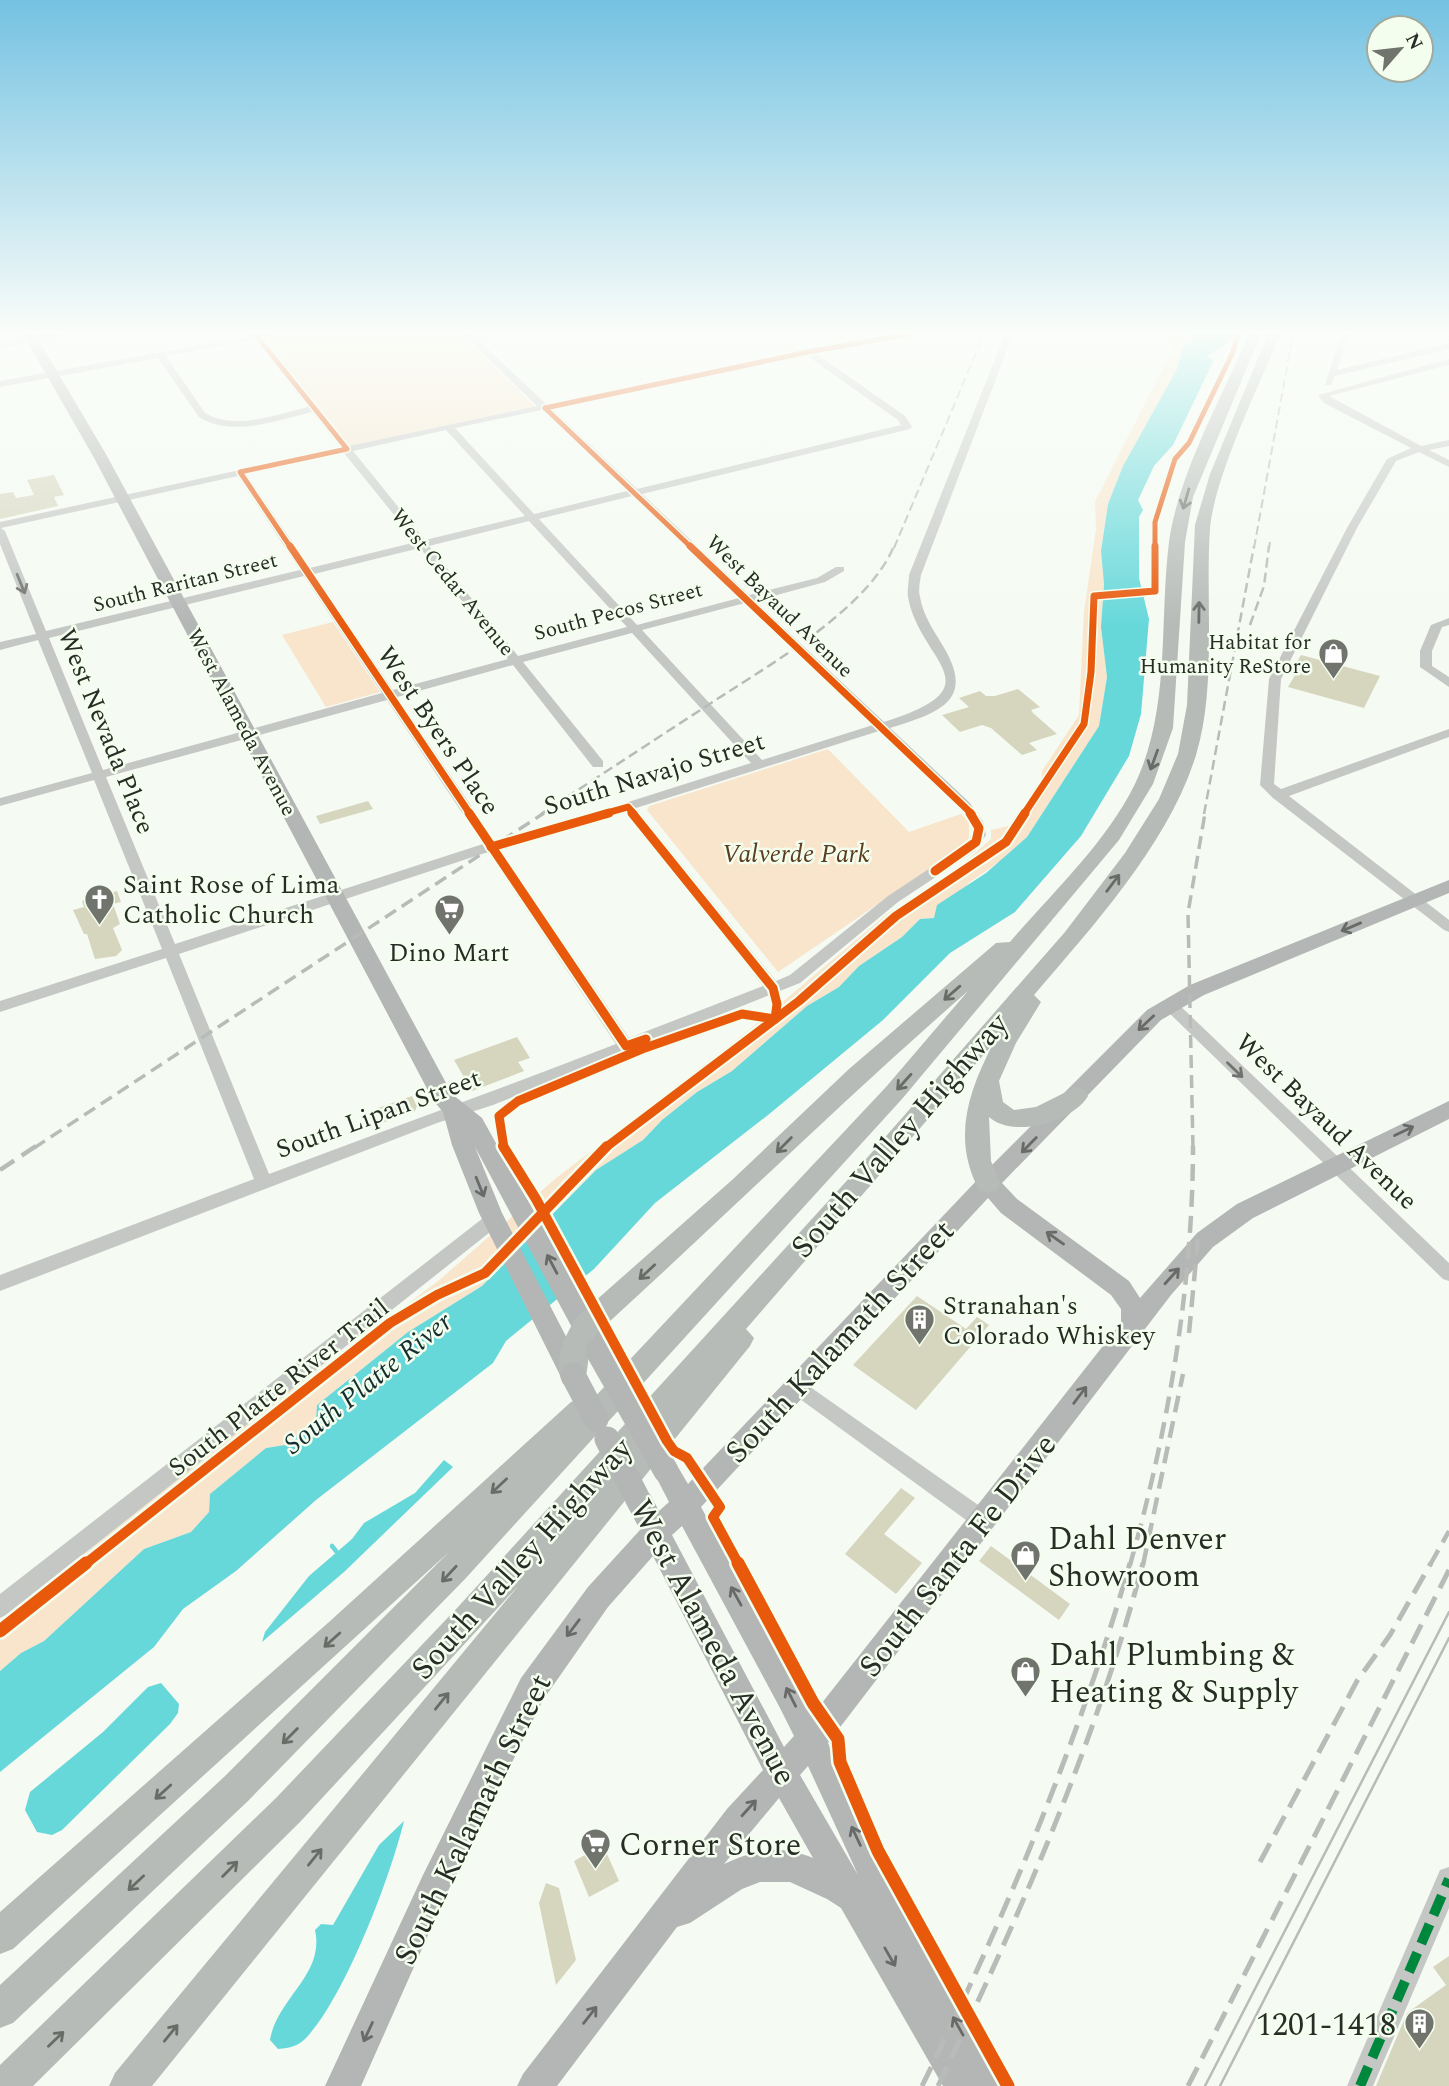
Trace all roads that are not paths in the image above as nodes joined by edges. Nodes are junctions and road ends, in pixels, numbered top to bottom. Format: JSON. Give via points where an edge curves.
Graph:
{"nodes":[{"id":1,"x":84,"y":431,"type":"edge"},
{"id":2,"x":333,"y":431,"type":"edge"},
{"id":3,"x":428,"y":431,"type":"edge"},
{"id":4,"x":452,"y":431,"type":"edge"},
{"id":5,"x":570,"y":431,"type":"edge"},
{"id":6,"x":897,"y":431,"type":"edge"},
{"id":7,"x":971,"y":431,"type":"edge"},
{"id":8,"x":1212,"y":431,"type":"edge"},
{"id":9,"x":1234,"y":431,"type":"edge"},
{"id":10,"x":1386,"y":431,"type":"edge"},
{"id":11,"x":1449,"y":443,"type":"edge"},
{"id":12,"x":346,"y":449,"type":"junction"},
{"id":13,"x":1420,"y":449,"type":"junction"},
{"id":14,"x":1449,"y":464,"type":"edge"},
{"id":15,"x":240,"y":472,"type":"junction"},
{"id":16,"x":636,"y":494,"type":"junction"},
{"id":17,"x":122,"y":498,"type":"junction"},
{"id":18,"x":532,"y":517,"type":"junction"},
{"id":19,"x":0,"y":525,"type":"edge"},
{"id":20,"x":0,"y":531,"type":"edge"},
{"id":21,"x":423,"y":544,"type":"junction"},
{"id":22,"x":840,"y":569,"type":"dead end"},
{"id":23,"x":307,"y":572,"type":"junction"},
{"id":24,"x":747,"y":599,"type":"junction"},
{"id":25,"x":178,"y":603,"type":"junction"},
{"id":26,"x":1449,"y":621,"type":"edge"},
{"id":27,"x":634,"y":628,"type":"junction"},
{"id":28,"x":43,"y":636,"type":"junction"},
{"id":29,"x":0,"y":646,"type":"edge"},
{"id":30,"x":516,"y":660,"type":"junction"},
{"id":31,"x":1449,"y":683,"type":"edge"},
{"id":32,"x":389,"y":694,"type":"junction"},
{"id":33,"x":881,"y":727,"type":"junction"},
{"id":34,"x":1449,"y":733,"type":"edge"},
{"id":35,"x":248,"y":734,"type":"junction"},
{"id":36,"x":598,"y":764,"type":"dead end"},
{"id":37,"x":760,"y":765,"type":"junction"},
{"id":38,"x":98,"y":775,"type":"junction"},
{"id":39,"x":1278,"y":795,"type":"junction"},
{"id":40,"x":0,"y":802,"type":"edge"},
{"id":41,"x":628,"y":807,"type":"junction"},
{"id":42,"x":979,"y":835,"type":"joint"},
{"id":43,"x":491,"y":846,"type":"junction"},
{"id":44,"x":1075,"y":881,"type":"junction"},
{"id":45,"x":1449,"y":886,"type":"edge"},
{"id":46,"x":335,"y":899,"type":"junction"},
{"id":47,"x":1414,"y":901,"type":"junction"},
{"id":48,"x":1449,"y":927,"type":"edge"},
{"id":49,"x":1072,"y":937,"type":"junction"},
{"id":50,"x":170,"y":951,"type":"junction"},
{"id":51,"x":773,"y":988,"type":"junction"},
{"id":52,"x":1169,"y":1004,"type":"junction"},
{"id":53,"x":0,"y":1007,"type":"edge"},
{"id":54,"x":626,"y":1046,"type":"junction"},
{"id":55,"x":988,"y":1082,"type":"junction"},
{"id":56,"x":1076,"y":1096,"type":"junction"},
{"id":57,"x":1449,"y":1109,"type":"edge"},
{"id":58,"x":454,"y":1110,"type":"junction"},
{"id":59,"x":829,"y":1165,"type":"junction"},
{"id":60,"x":1334,"y":1165,"type":"junction"},
{"id":61,"x":264,"y":1182,"type":"junction"},
{"id":62,"x":861,"y":1182,"type":"junction"},
{"id":63,"x":988,"y":1183,"type":"junction"},
{"id":64,"x":493,"y":1220,"type":"junction"},
{"id":65,"x":1449,"y":1274,"type":"edge"},
{"id":66,"x":0,"y":1283,"type":"edge"},
{"id":67,"x":580,"y":1316,"type":"junction"},
{"id":68,"x":1133,"y":1324,"type":"junction"},
{"id":69,"x":573,"y":1375,"type":"junction"},
{"id":70,"x":796,"y":1385,"type":"junction"},
{"id":71,"x":685,"y":1504,"type":"junction"},
{"id":72,"x":985,"y":1521,"type":"junction"},
{"id":73,"x":656,"y":1532,"type":"junction"},
{"id":74,"x":0,"y":1607,"type":"edge"},
{"id":75,"x":812,"y":1739,"type":"junction"},
{"id":76,"x":781,"y":1772,"type":"junction"},
{"id":77,"x":1449,"y":1879,"type":"edge"},
{"id":78,"x":855,"y":1898,"type":"junction"},
{"id":79,"x":664,"y":1921,"type":"junction"},
{"id":80,"x":0,"y":1936,"type":"edge"},
{"id":81,"x":0,"y":2010,"type":"edge"},
{"id":82,"x":6,"y":2086,"type":"edge"},
{"id":83,"x":128,"y":2086,"type":"edge"},
{"id":84,"x":344,"y":2086,"type":"edge"},
{"id":85,"x":535,"y":2086,"type":"edge"},
{"id":86,"x":962,"y":2086,"type":"edge"},
{"id":87,"x":991,"y":2086,"type":"edge"},
{"id":88,"x":1360,"y":2086,"type":"edge"}],
"edges":[{"from":1,"to":17,"type":"main road","name":"West Alameda Avenue"},
{"from":2,"to":12,"type":"street","name":"West Cedar Avenue"},
{"from":3,"to":12,"type":"street"},
{"from":4,"to":18,"type":"street"},
{"from":5,"to":16,"type":"street","name":"West Bayaud Avenue"},
{"from":6,"to":16,"type":"street","name":"South Raritan Street"},
{"from":7,"to":33,"type":"street","name":"South Navajo Street","via":[[915,575],[915,597],[949,665],[953,683],[933,707]]},
{"from":8,"to":44,"type":"highway","name":"South Valley Highway","one_way":true,"via":[[1182,510],[1166,714],[1156,757],[1142,790],[1112,836]]},
{"from":49,"to":9,"type":"highway","name":"South Valley Highway","one_way":true,"via":[[1150,833],[1174,789],[1193,729],[1205,517]]},
{"from":10,"to":13,"type":"street"},
{"from":11,"to":13,"type":"street"},
{"from":12,"to":15,"type":"street"},
{"from":12,"to":21,"type":"street","name":"West Cedar Avenue"},
{"from":13,"to":14,"type":"street"},
{"from":13,"to":39,"type":"street","via":[[1400,454],[1387,466],[1275,679],[1267,785]]},
{"from":15,"to":17,"type":"street"},
{"from":15,"to":23,"type":"street","name":"West Byers Place"},
{"from":16,"to":18,"type":"street","name":"South Raritan Street"},
{"from":16,"to":24,"type":"street","name":"West Bayaud Avenue"},
{"from":17,"to":19,"type":"street"},
{"from":17,"to":25,"type":"main road","name":"West Alameda Avenue"},
{"from":18,"to":21,"type":"street","name":"South Raritan Street"},
{"from":18,"to":27,"type":"street"},
{"from":20,"to":28,"type":"street","name":"West Nevada Place","one_way":true},
{"from":21,"to":23,"type":"street","name":"South Raritan Street"},
{"from":21,"to":30,"type":"street","name":"West Cedar Avenue"},
{"from":22,"to":24,"type":"street","name":"South Pecos Street","via":[[821,580]]},
{"from":23,"to":25,"type":"street","name":"South Raritan Street"},
{"from":23,"to":32,"type":"street","name":"West Byers Place"},
{"from":24,"to":27,"type":"street","name":"South Pecos Street"},
{"from":24,"to":33,"type":"street","name":"West Bayaud Avenue"},
{"from":25,"to":28,"type":"street","name":"South Raritan Street"},
{"from":25,"to":35,"type":"main road","name":"West Alameda Avenue"},
{"from":26,"to":31,"type":"street","via":[[1437,625],[1426,652],[1426,667]]},
{"from":27,"to":30,"type":"street","name":"South Pecos Street"},
{"from":27,"to":37,"type":"street"},
{"from":28,"to":29,"type":"street","name":"South Raritan Street"},
{"from":28,"to":38,"type":"street","name":"West Nevada Place"},
{"from":30,"to":32,"type":"street","name":"South Pecos Street"},
{"from":30,"to":36,"type":"street","name":"West Cedar Avenue"},
{"from":32,"to":35,"type":"street","name":"South Pecos Street"},
{"from":32,"to":43,"type":"street","name":"West Byers Place"},
{"from":33,"to":37,"type":"street","name":"South Navajo Street"},
{"from":33,"to":42,"type":"street","name":"West Bayaud Avenue","via":[[972,814]]},
{"from":34,"to":39,"type":"street"},
{"from":35,"to":38,"type":"street","name":"South Pecos Street"},
{"from":35,"to":46,"type":"main road","name":"West Alameda Avenue"},
{"from":37,"to":41,"type":"street","name":"South Navajo Street"},
{"from":38,"to":40,"type":"street","name":"South Pecos Street"},
{"from":38,"to":50,"type":"street","name":"West Nevada Place"},
{"from":39,"to":47,"type":"street"},
{"from":41,"to":43,"type":"street","name":"South Navajo Street"},
{"from":41,"to":51,"type":"street"},
{"from":42,"to":51,"type":"street","name":"South Lipan Street","via":[[970,848],[893,899],[795,979]]},
{"from":43,"to":46,"type":"street","name":"South Navajo Street"},
{"from":43,"to":54,"type":"street","name":"West Byers Place"},
{"from":44,"to":59,"type":"highway","name":"South Valley Highway","one_way":true},
{"from":44,"to":67,"type":"highway","one_way":true,"via":[[857,1075],[741,1187]]},
{"from":45,"to":47,"type":"main road","name":"South Kalamath Street"},
{"from":46,"to":50,"type":"street","name":"South Navajo Street"},
{"from":46,"to":58,"type":"main road","name":"West Alameda Avenue","via":[[444,1100]]},
{"from":47,"to":48,"type":"street"},
{"from":47,"to":52,"type":"main road","name":"South Kalamath Street","one_way":true},
{"from":49,"to":55,"type":"highway","via":[[1011,1031]]},
{"from":49,"to":62,"type":"highway","name":"South Valley Highway"},
{"from":50,"to":53,"type":"street","name":"South Navajo Street"},
{"from":50,"to":61,"type":"street","name":"West Nevada Place"},
{"from":51,"to":54,"type":"street","name":"South Lipan Street"},
{"from":52,"to":56,"type":"main road","name":"South Kalamath Street","one_way":true,"via":[[1140,1027]]},
{"from":52,"to":60,"type":"street","name":"West Bayaud Avenue","one_way":true},
{"from":54,"to":58,"type":"street","name":"South Lipan Street"},
{"from":55,"to":56,"type":"highway","via":[[992,1105],[1010,1119],[1040,1116]]},
{"from":55,"to":63,"type":"highway","via":[[975,1136],[977,1158]]},
{"from":56,"to":63,"type":"main road","name":"South Kalamath Street","one_way":true},
{"from":60,"to":57,"type":"main road","name":"South Santa Fe Drive","one_way":true},
{"from":58,"to":61,"type":"street","name":"South Lipan Street"},
{"from":58,"to":64,"type":"main road","name":"West Alameda Avenue","one_way":true},
{"from":67,"to":58,"type":"main road","name":"West Alameda Avenue","one_way":true,"via":[[474,1124]]},
{"from":59,"to":80,"type":"highway","one_way":true,"via":[[558,1433]]},
{"from":59,"to":81,"type":"highway","name":"South Valley Highway","one_way":true,"via":[[361,1665]]},
{"from":60,"to":65,"type":"street","name":"West Bayaud Avenue"},
{"from":68,"to":60,"type":"main road","name":"South Santa Fe Drive","one_way":true,"via":[[1217,1230]]},
{"from":61,"to":66,"type":"street","name":"South Lipan Street"},
{"from":82,"to":62,"type":"highway","name":"South Valley Highway","one_way":true,"via":[[289,1810],[469,1618]]},
{"from":83,"to":62,"type":"highway","one_way":true,"via":[[768,1304]]},
{"from":68,"to":63,"type":"main road","one_way":true,"via":[[1133,1307],[1120,1289],[1009,1206]]},
{"from":63,"to":70,"type":"main road","name":"South Kalamath Street"},
{"from":64,"to":69,"type":"main road","name":"West Alameda Avenue"},
{"from":64,"to":74,"type":"street"},
{"from":67,"to":69,"type":"highway","via":[[573,1345]]},
{"from":67,"to":71,"type":"main road","name":"West Alameda Avenue","bridge":true},
{"from":72,"to":68,"type":"main road","name":"South Santa Fe Drive","one_way":true},
{"from":69,"to":73,"type":"main road","name":"West Alameda Avenue","bridge":true},
{"from":70,"to":71,"type":"main road","name":"South Kalamath Street"},
{"from":70,"to":72,"type":"street"},
{"from":71,"to":73,"type":"main road","name":"South Kalamath Street"},
{"from":75,"to":71,"type":"main road","name":"West Alameda Avenue","one_way":true},
{"from":72,"to":75,"type":"main road","name":"South Santa Fe Drive"},
{"from":73,"to":76,"type":"main road","name":"West Alameda Avenue"},
{"from":73,"to":84,"type":"main road","name":"South Kalamath Street","one_way":true,"via":[[577,1622],[532,1689],[434,1886]]},
{"from":75,"to":76,"type":"main road","name":"South Santa Fe Drive"},
{"from":87,"to":75,"type":"main road","name":"West Alameda Avenue","one_way":true,"via":[[865,1855]]},
{"from":76,"to":78,"type":"main road","name":"West Alameda Avenue"},
{"from":79,"to":76,"type":"main road","name":"South Santa Fe Drive","one_way":true,"via":[[738,1820]]},
{"from":77,"to":88,"type":"street"},
{"from":78,"to":79,"type":"main road","via":[[807,1871],[771,1865],[741,1873]]},
{"from":78,"to":86,"type":"main road","name":"West Alameda Avenue","one_way":true},
{"from":85,"to":79,"type":"main road","name":"South Santa Fe Drive","one_way":true}]}
